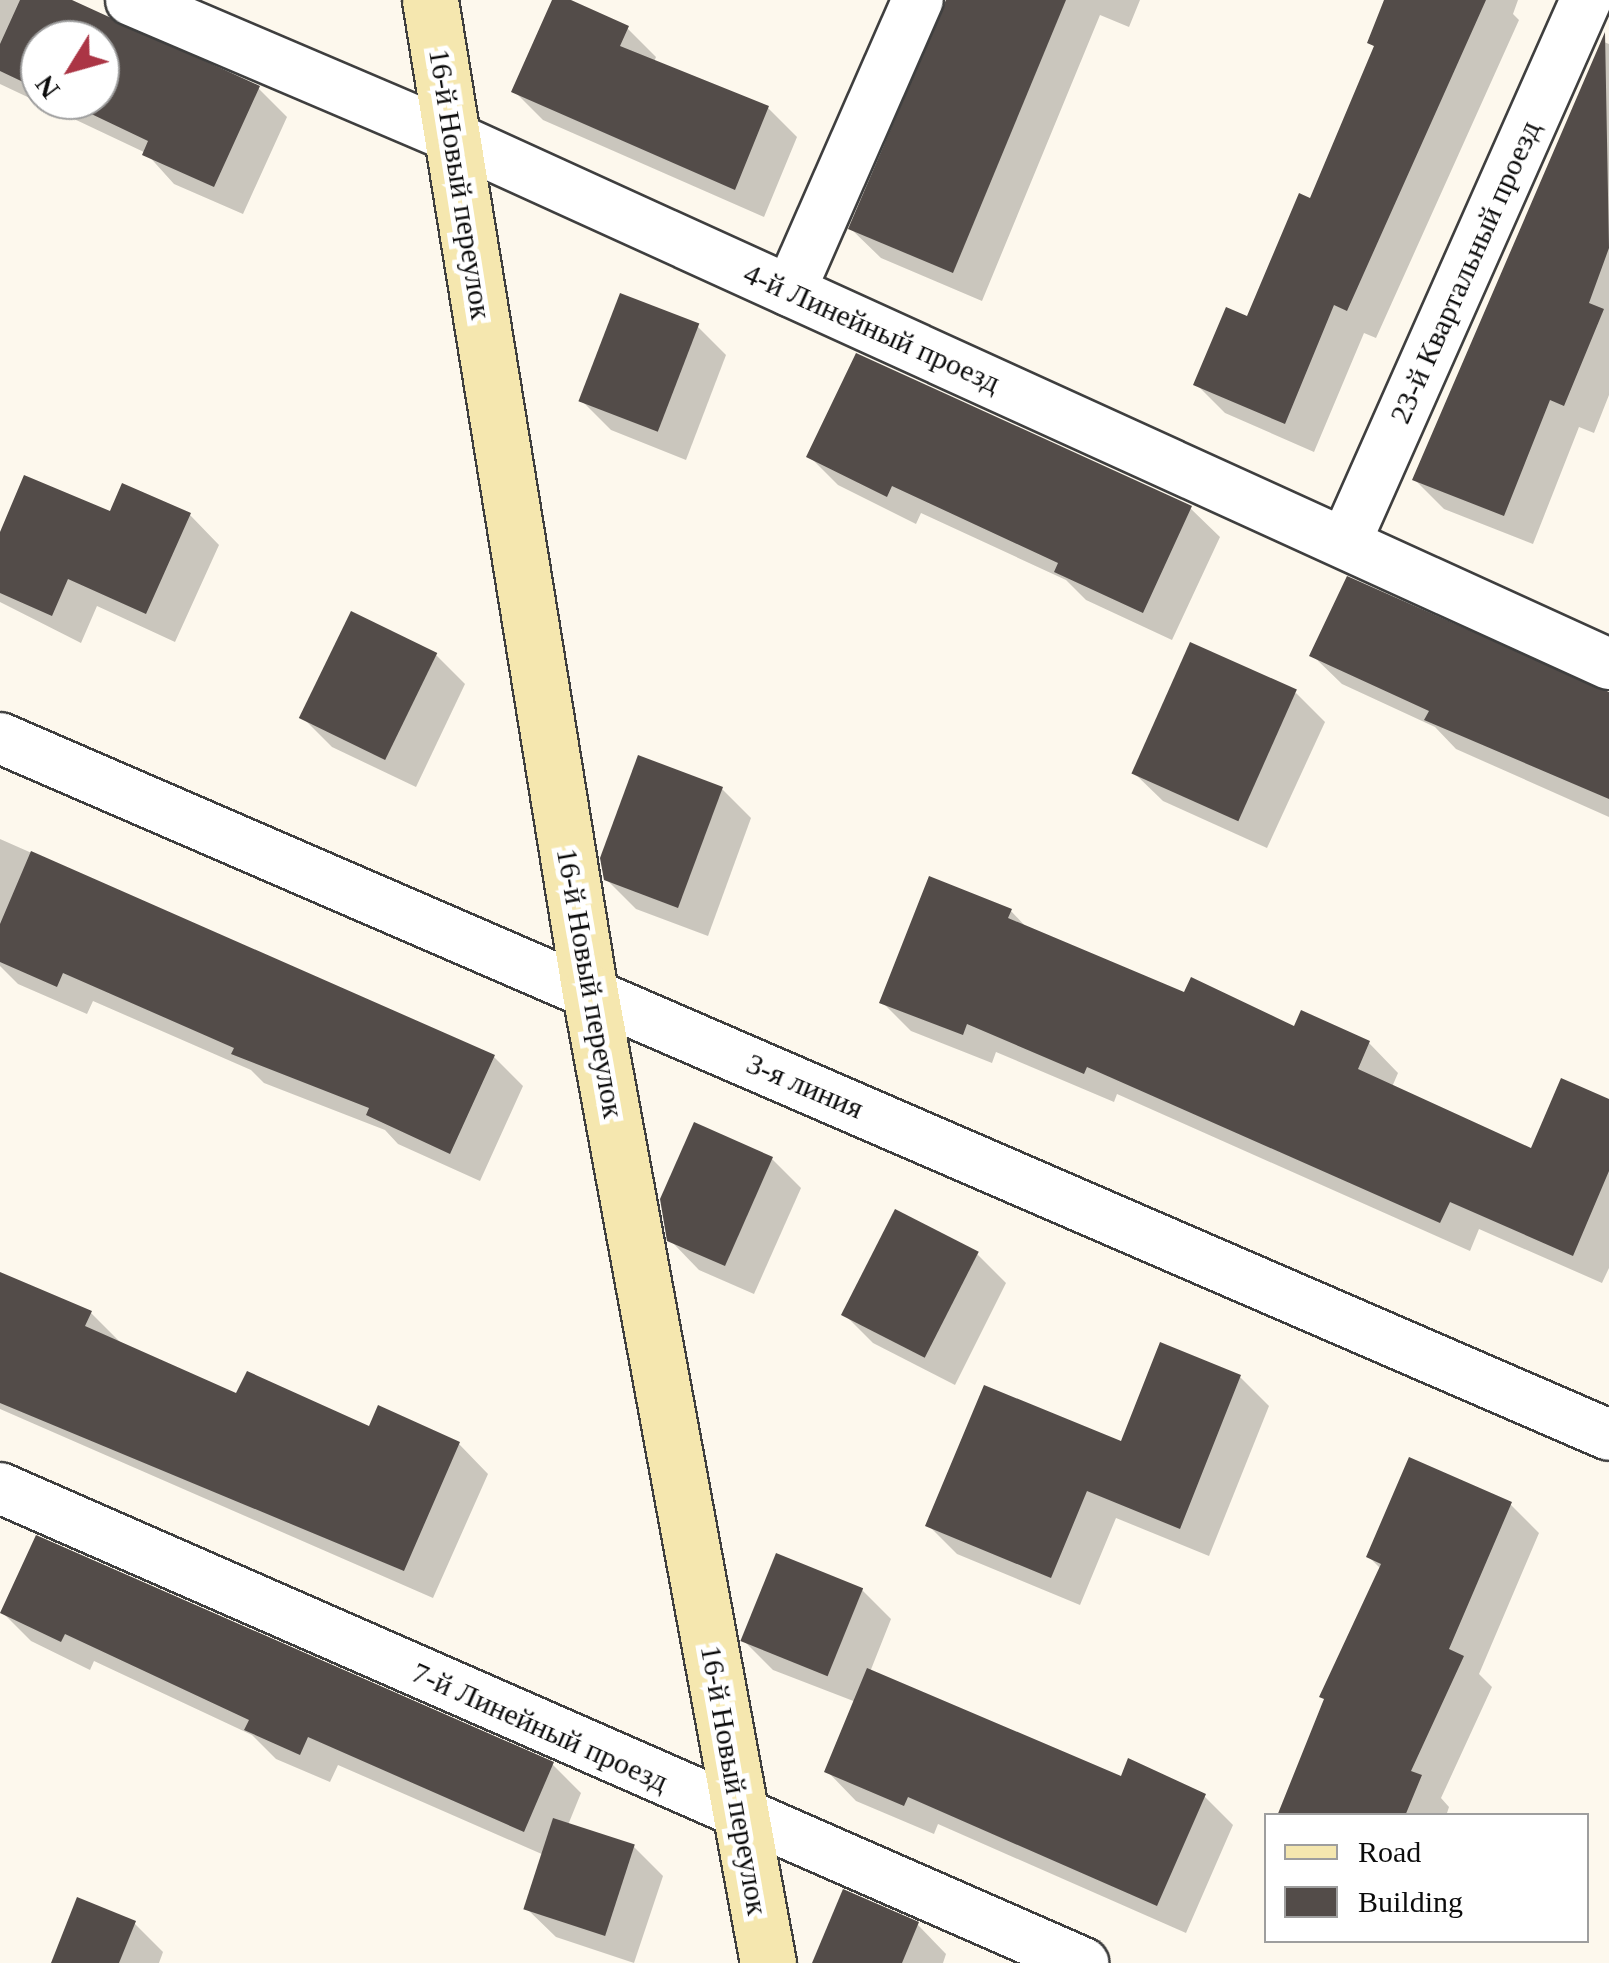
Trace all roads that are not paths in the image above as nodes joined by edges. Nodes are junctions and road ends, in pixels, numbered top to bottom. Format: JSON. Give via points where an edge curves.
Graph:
{"nodes":[{"id":1,"x":131,"y":0,"type":"edge"},
{"id":2,"x":430,"y":0,"type":"edge"},
{"id":3,"x":918,"y":0,"type":"edge"},
{"id":4,"x":1586,"y":0,"type":"edge"},
{"id":5,"x":454,"y":138,"type":"junction"},
{"id":6,"x":790,"y":291,"type":"junction"},
{"id":7,"x":1345,"y":543,"type":"junction"},
{"id":8,"x":1609,"y":664,"type":"edge"},
{"id":9,"x":0,"y":738,"type":"edge"},
{"id":10,"x":590,"y":994,"type":"junction"},
{"id":11,"x":1609,"y":1435,"type":"edge"},
{"id":12,"x":0,"y":1488,"type":"edge"},
{"id":13,"x":741,"y":1816,"type":"junction"},
{"id":14,"x":768,"y":1963,"type":"edge"},
{"id":15,"x":1082,"y":1963,"type":"edge"}],
"edges":[{"from":1,"to":5,"type":"street","name":"4-й Линейный проезд"},
{"from":2,"to":5,"type":"street","name":"16-й Новый переулок"},
{"from":3,"to":6,"type":"street"},
{"from":4,"to":7,"type":"street","name":"23-й Квартальный проезд"},
{"from":5,"to":6,"type":"street","name":"4-й Линейный проезд"},
{"from":5,"to":10,"type":"street","name":"16-й Новый переулок"},
{"from":6,"to":7,"type":"street","name":"4-й Линейный проезд"},
{"from":7,"to":8,"type":"street","name":"4-й Линейный проезд"},
{"from":9,"to":10,"type":"street","name":"3-я линия"},
{"from":10,"to":11,"type":"street","name":"3-я линия"},
{"from":10,"to":13,"type":"street","name":"16-й Новый переулок"},
{"from":12,"to":13,"type":"street","name":"7-й Линейный проезд"},
{"from":13,"to":14,"type":"street","name":"16-й Новый переулок"},
{"from":13,"to":15,"type":"street","name":"7-й Линейный проезд"}]}
